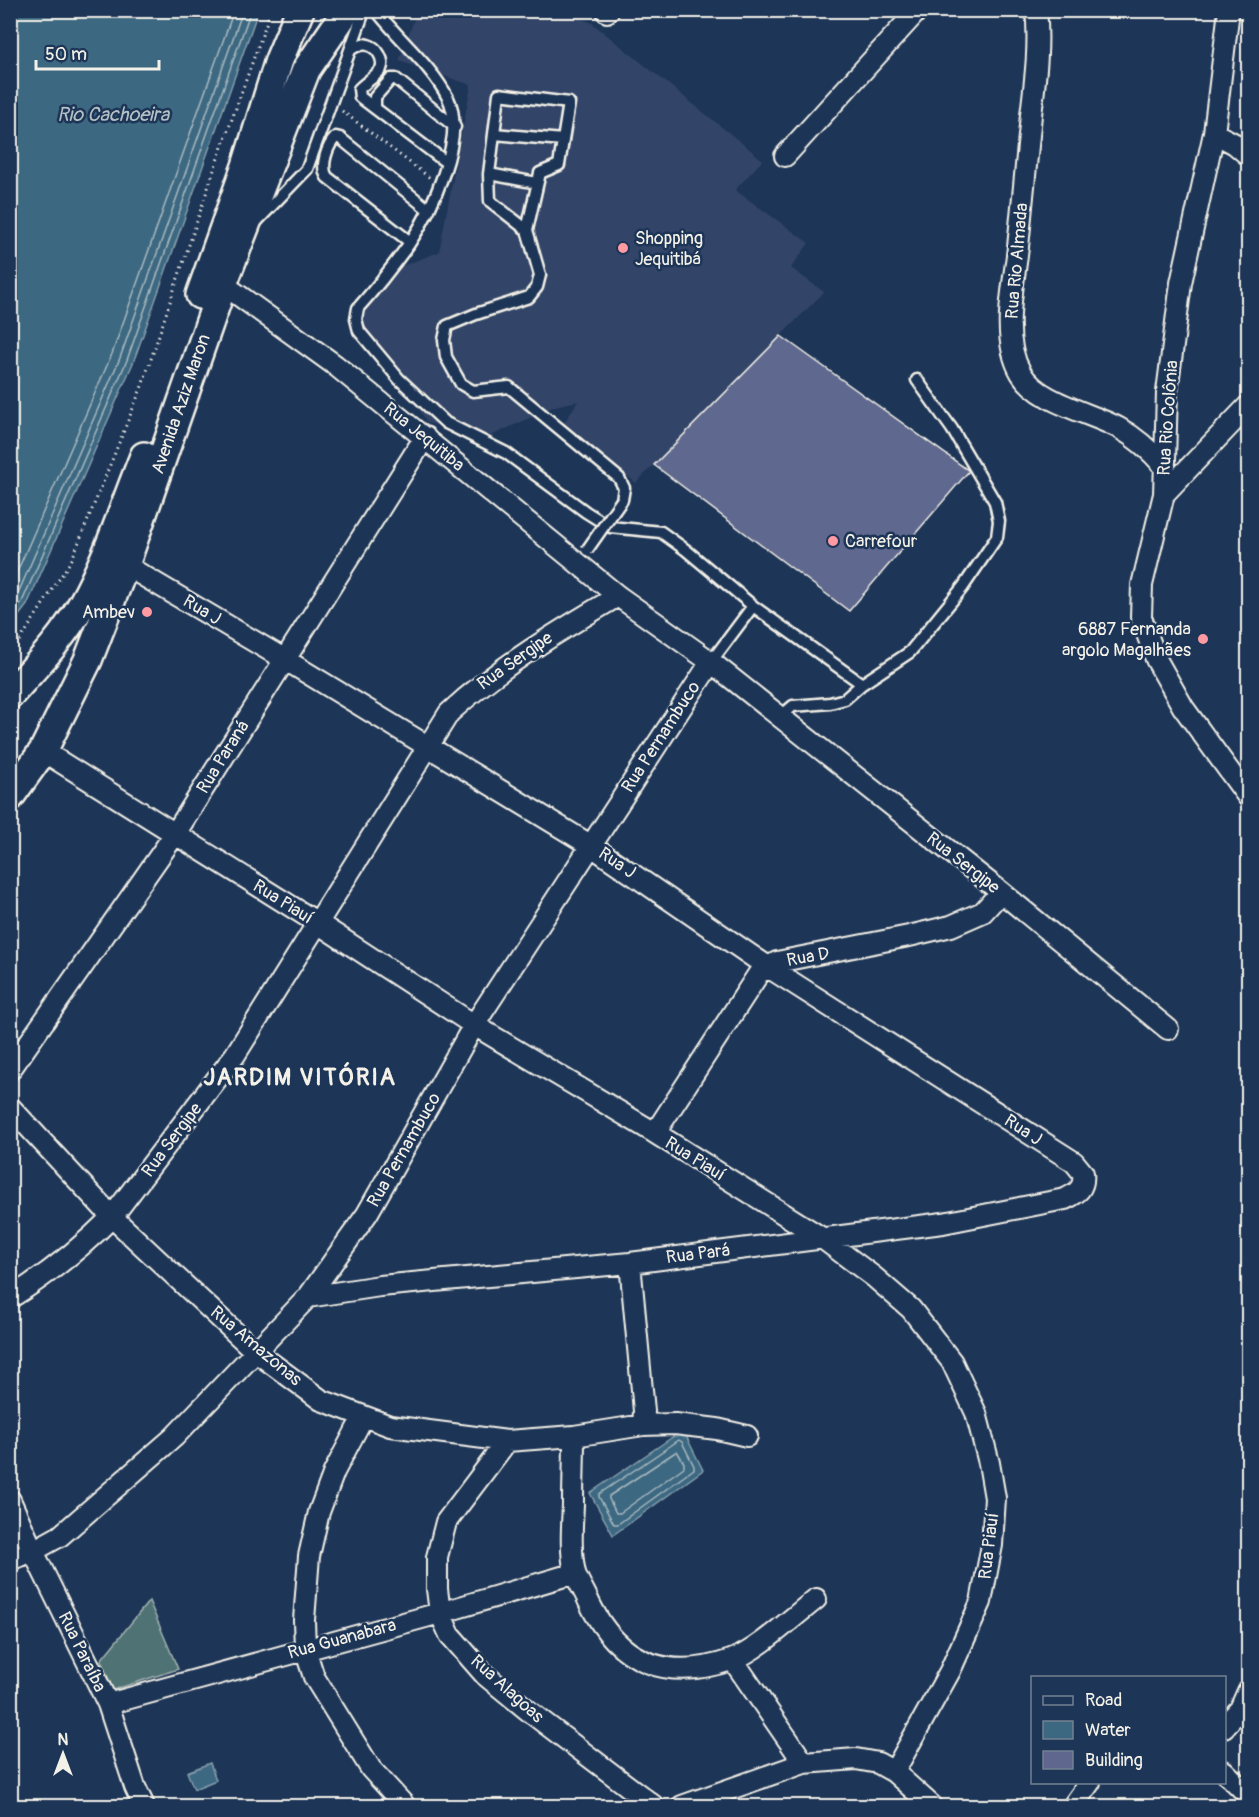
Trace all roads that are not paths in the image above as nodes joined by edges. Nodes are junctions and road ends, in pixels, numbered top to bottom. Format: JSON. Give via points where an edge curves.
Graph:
{"nodes":[{"id":1,"x":300,"y":10,"type":"edge"},
{"id":2,"x":348,"y":10,"type":"edge"},
{"id":3,"x":362,"y":10,"type":"edge"},
{"id":4,"x":376,"y":10,"type":"edge"},
{"id":5,"x":918,"y":10,"type":"edge"},
{"id":6,"x":1036,"y":10,"type":"edge"},
{"id":7,"x":1229,"y":10,"type":"edge"},
{"id":8,"x":350,"y":50,"type":"junction"},
{"id":9,"x":375,"y":108,"type":"junction"},
{"id":10,"x":455,"y":127,"type":"junction"},
{"id":11,"x":1214,"y":133,"type":"junction"},
{"id":12,"x":494,"y":134,"type":"junction"},
{"id":13,"x":563,"y":140,"type":"junction"},
{"id":14,"x":1248,"y":155,"type":"edge"},
{"id":15,"x":785,"y":156,"type":"dead end"},
{"id":16,"x":447,"y":163,"type":"junction"},
{"id":17,"x":489,"y":174,"type":"junction"},
{"id":18,"x":537,"y":183,"type":"junction"},
{"id":19,"x":429,"y":210,"type":"junction"},
{"id":20,"x":527,"y":230,"type":"junction"},
{"id":21,"x":243,"y":235,"type":"junction"},
{"id":22,"x":410,"y":242,"type":"junction"},
{"id":23,"x":223,"y":284,"type":"junction"},
{"id":24,"x":917,"y":380,"type":"dead end"},
{"id":25,"x":1248,"y":406,"type":"edge"},
{"id":26,"x":425,"y":437,"type":"junction"},
{"id":27,"x":1164,"y":466,"type":"junction"},
{"id":28,"x":1164,"y":494,"type":"junction"},
{"id":29,"x":582,"y":556,"type":"junction"},
{"id":30,"x":125,"y":564,"type":"junction"},
{"id":31,"x":618,"y":596,"type":"junction"},
{"id":32,"x":753,"y":606,"type":"junction"},
{"id":33,"x":285,"y":659,"type":"junction"},
{"id":34,"x":711,"y":662,"type":"junction"},
{"id":35,"x":862,"y":684,"type":"junction"},
{"id":36,"x":10,"y":695,"type":"edge"},
{"id":37,"x":780,"y":717,"type":"junction"},
{"id":38,"x":426,"y":746,"type":"junction"},
{"id":39,"x":43,"y":751,"type":"junction"},
{"id":40,"x":10,"y":758,"type":"edge"},
{"id":41,"x":10,"y":797,"type":"edge"},
{"id":42,"x":1248,"y":797,"type":"edge"},
{"id":43,"x":175,"y":834,"type":"junction"},
{"id":44,"x":590,"y":845,"type":"junction"},
{"id":45,"x":1001,"y":892,"type":"junction"},
{"id":46,"x":316,"y":922,"type":"junction"},
{"id":47,"x":768,"y":966,"type":"junction"},
{"id":48,"x":474,"y":1025,"type":"junction"},
{"id":49,"x":1168,"y":1029,"type":"dead end"},
{"id":50,"x":10,"y":1070,"type":"edge"},
{"id":51,"x":10,"y":1107,"type":"edge"},
{"id":52,"x":655,"y":1133,"type":"junction"},
{"id":53,"x":1082,"y":1188,"type":"joint"},
{"id":54,"x":112,"y":1217,"type":"junction"},
{"id":55,"x":822,"y":1238,"type":"junction"},
{"id":56,"x":630,"y":1263,"type":"junction"},
{"id":57,"x":308,"y":1297,"type":"junction"},
{"id":58,"x":10,"y":1298,"type":"edge"},
{"id":59,"x":256,"y":1352,"type":"junction"},
{"id":60,"x":363,"y":1417,"type":"junction"},
{"id":61,"x":643,"y":1425,"type":"junction"},
{"id":62,"x":574,"y":1436,"type":"junction"},
{"id":63,"x":747,"y":1436,"type":"dead end"},
{"id":64,"x":507,"y":1441,"type":"junction"},
{"id":65,"x":10,"y":1500,"type":"edge"},
{"id":66,"x":33,"y":1551,"type":"junction"},
{"id":67,"x":10,"y":1560,"type":"edge"},
{"id":68,"x":575,"y":1573,"type":"junction"},
{"id":69,"x":816,"y":1599,"type":"dead end"},
{"id":70,"x":440,"y":1613,"type":"junction"},
{"id":71,"x":305,"y":1649,"type":"junction"},
{"id":72,"x":733,"y":1660,"type":"junction"},
{"id":73,"x":1248,"y":1691,"type":"edge"},
{"id":74,"x":108,"y":1704,"type":"junction"},
{"id":75,"x":1226,"y":1724,"type":"edge"},
{"id":76,"x":804,"y":1763,"type":"junction"},
{"id":77,"x":894,"y":1772,"type":"junction"},
{"id":78,"x":1226,"y":1773,"type":"edge"},
{"id":79,"x":1089,"y":1784,"type":"edge"},
{"id":80,"x":1248,"y":1795,"type":"edge"},
{"id":81,"x":144,"y":1806,"type":"edge"},
{"id":82,"x":405,"y":1806,"type":"edge"},
{"id":83,"x":654,"y":1806,"type":"edge"},
{"id":84,"x":682,"y":1806,"type":"edge"},
{"id":85,"x":932,"y":1806,"type":"edge"},
{"id":86,"x":1073,"y":1806,"type":"edge"}],
"edges":[{"from":1,"to":36,"type":"main road","name":"Avenida Aziz Maron","via":[[279,60],[146,452],[98,570],[55,644]]},
{"from":2,"to":21,"type":"main road","name":"Avenida Aziz Maron","via":[[306,70]]},
{"from":3,"to":8,"type":"lane"},
{"from":4,"to":10,"type":"lane","via":[[436,77],[450,100]]},
{"from":5,"to":15,"type":"street"},
{"from":6,"to":27,"type":"street","name":"Rua Rio Almada","via":[[1036,62],[1011,291],[1010,338],[1014,356],[1033,387],[1053,400],[1119,428],[1147,446]]},
{"from":7,"to":11,"type":"street","name":"Rua Rio Colônia"},
{"from":8,"to":9,"type":"lane","via":[[369,45],[378,51],[381,69],[359,89],[360,97]]},
{"from":8,"to":21,"type":"lane","via":[[307,168]]},
{"from":9,"to":10,"type":"lane","via":[[375,97],[391,79],[396,79]]},
{"from":9,"to":16,"type":"lane"},
{"from":10,"to":16,"type":"lane"},
{"from":11,"to":14,"type":"street"},
{"from":11,"to":27,"type":"street","name":"Rua Rio Colônia","via":[[1182,283],[1167,392]]},
{"from":12,"to":13,"type":"lane"},
{"from":12,"to":13,"type":"lane","via":[[500,94],[569,103]]},
{"from":12,"to":17,"type":"lane"},
{"from":13,"to":18,"type":"lane","via":[[559,165],[540,173]]},
{"from":16,"to":19,"type":"lane"},
{"from":17,"to":18,"type":"lane"},
{"from":17,"to":20,"type":"lane","via":[[490,201]]},
{"from":18,"to":20,"type":"lane"},
{"from":19,"to":22,"type":"lane"},
{"from":19,"to":22,"type":"lane","via":[[339,138],[332,141],[324,163],[327,177]]},
{"from":20,"to":29,"type":"lane","bridge":true,"via":[[540,275],[537,287],[529,297],[447,326],[446,357],[461,384],[472,391],[509,387],[619,478],[624,488],[622,500]]},
{"from":21,"to":23,"type":"main road","name":"Avenida Aziz Maron"},
{"from":22,"to":32,"type":"lane","via":[[358,309],[356,319],[359,330],[399,379],[446,423],[506,453],[599,521],[615,529],[661,532]]},
{"from":23,"to":26,"type":"street","name":"Rua Jequitiba","via":[[335,365]]},
{"from":23,"to":30,"type":"main road","name":"Avenida Aziz Maron"},
{"from":24,"to":35,"type":"lane","via":[[952,429],[995,502],[997,537],[963,587],[910,652]]},
{"from":25,"to":28,"type":"street"},
{"from":26,"to":29,"type":"street","name":"Rua Jequitiba"},
{"from":26,"to":33,"type":"street","name":"Rua Paraná"},
{"from":27,"to":28,"type":"street","name":"Rua Rio Colônia"},
{"from":28,"to":42,"type":"street","name":"Rua Rio Colônia","via":[[1142,585],[1141,617],[1156,658],[1183,708]]},
{"from":29,"to":31,"type":"street","name":"Rua Jequitiba"},
{"from":30,"to":33,"type":"street","name":"Rua J"},
{"from":30,"to":39,"type":"main road","name":"Avenida Aziz Maron","via":[[88,660]]},
{"from":31,"to":34,"type":"street","name":"Rua Sergipe"},
{"from":31,"to":38,"type":"street","name":"Rua Sergipe","via":[[544,640],[477,688],[449,713]]},
{"from":32,"to":34,"type":"lane"},
{"from":32,"to":35,"type":"lane"},
{"from":33,"to":38,"type":"street","name":"Rua J"},
{"from":33,"to":43,"type":"street","name":"Rua Paraná"},
{"from":34,"to":37,"type":"street","name":"Rua Sergipe"},
{"from":34,"to":44,"type":"street","name":"Rua Pernambuco"},
{"from":35,"to":37,"type":"lane","via":[[845,699],[793,706]]},
{"from":37,"to":45,"type":"street","name":"Rua Sergipe"},
{"from":38,"to":44,"type":"street","name":"Rua J"},
{"from":38,"to":46,"type":"street","name":"Rua Sergipe"},
{"from":39,"to":40,"type":"main road","via":[[32,757]]},
{"from":39,"to":41,"type":"main road","name":"Avenida Aziz Maron"},
{"from":39,"to":43,"type":"street","name":"Rua Piauí"},
{"from":43,"to":46,"type":"street","name":"Rua Piauí"},
{"from":43,"to":50,"type":"street","name":"Rua Paraná"},
{"from":44,"to":47,"type":"street","name":"Rua J"},
{"from":44,"to":48,"type":"street","name":"Rua Pernambuco"},
{"from":45,"to":47,"type":"street","name":"Rua D","via":[[983,912],[951,926]]},
{"from":45,"to":49,"type":"street","name":"Rua Sergipe"},
{"from":46,"to":48,"type":"street","name":"Rua Piauí"},
{"from":46,"to":54,"type":"street","name":"Rua Sergipe","via":[[235,1055]]},
{"from":47,"to":52,"type":"street","name":"Rua D","via":[[759,973]]},
{"from":47,"to":53,"type":"street","name":"Rua J","via":[[1074,1162],[1083,1173]]},
{"from":48,"to":52,"type":"street","name":"Rua Piauí"},
{"from":48,"to":57,"type":"street","name":"Rua Pernambuco","via":[[367,1214]]},
{"from":51,"to":54,"type":"street","name":"Rua Amazonas"},
{"from":52,"to":55,"type":"street","name":"Rua Piauí"},
{"from":53,"to":55,"type":"street","name":"Rua Pará","via":[[1065,1199],[954,1221]]},
{"from":54,"to":58,"type":"street","name":"Rua Sergipe"},
{"from":54,"to":59,"type":"street","name":"Rua Amazonas"},
{"from":55,"to":56,"type":"street","name":"Rua Pará"},
{"from":55,"to":77,"type":"street","name":"Rua Piauí","via":[[911,1309],[952,1362],[976,1413],[994,1498],[992,1545],[981,1602],[950,1671]]},
{"from":56,"to":57,"type":"street","name":"Rua Pará","via":[[380,1286]]},
{"from":56,"to":61,"type":"street"},
{"from":57,"to":59,"type":"street","name":"Rua Pernambuco"},
{"from":59,"to":60,"type":"street","name":"Rua Amazonas","via":[[321,1400]]},
{"from":59,"to":66,"type":"street","name":"Rua Pernambuco","via":[[174,1437],[60,1536]]},
{"from":60,"to":64,"type":"street","name":"Rua Amazonas","via":[[390,1426]]},
{"from":60,"to":71,"type":"street","via":[[334,1472],[319,1512],[309,1556]]},
{"from":61,"to":62,"type":"street","name":"Rua Amazonas"},
{"from":61,"to":63,"type":"street","name":"Rua Amazonas","via":[[675,1424]]},
{"from":62,"to":64,"type":"street","name":"Rua Amazonas"},
{"from":62,"to":68,"type":"street"},
{"from":64,"to":70,"type":"street","name":"Rua Alagoas","via":[[446,1522],[437,1557]]},
{"from":65,"to":66,"type":"street","name":"Rua Paraíba"},
{"from":66,"to":67,"type":"street","name":"Rua Pernambuco"},
{"from":66,"to":74,"type":"street","name":"Rua Paraíba"},
{"from":68,"to":70,"type":"street","name":"Rua Guanabara"},
{"from":68,"to":72,"type":"street","via":[[599,1624],[620,1646],[640,1659],[663,1668],[688,1670]]},
{"from":69,"to":72,"type":"street"},
{"from":70,"to":71,"type":"street","name":"Rua Guanabara"},
{"from":70,"to":83,"type":"street","name":"Rua Alagoas","via":[[450,1635],[485,1675]]},
{"from":71,"to":74,"type":"street","name":"Rua Guanabara"},
{"from":71,"to":82,"type":"street","via":[[314,1677],[371,1769]]},
{"from":72,"to":76,"type":"street"},
{"from":73,"to":75,"type":"street","via":[[1240,1709]]},
{"from":74,"to":81,"type":"street","name":"Rua Paraíba"},
{"from":76,"to":77,"type":"street","via":[[856,1759],[878,1763]]},
{"from":76,"to":84,"type":"street"},
{"from":77,"to":85,"type":"street"},
{"from":78,"to":80,"type":"street"},
{"from":79,"to":86,"type":"street"}]}
